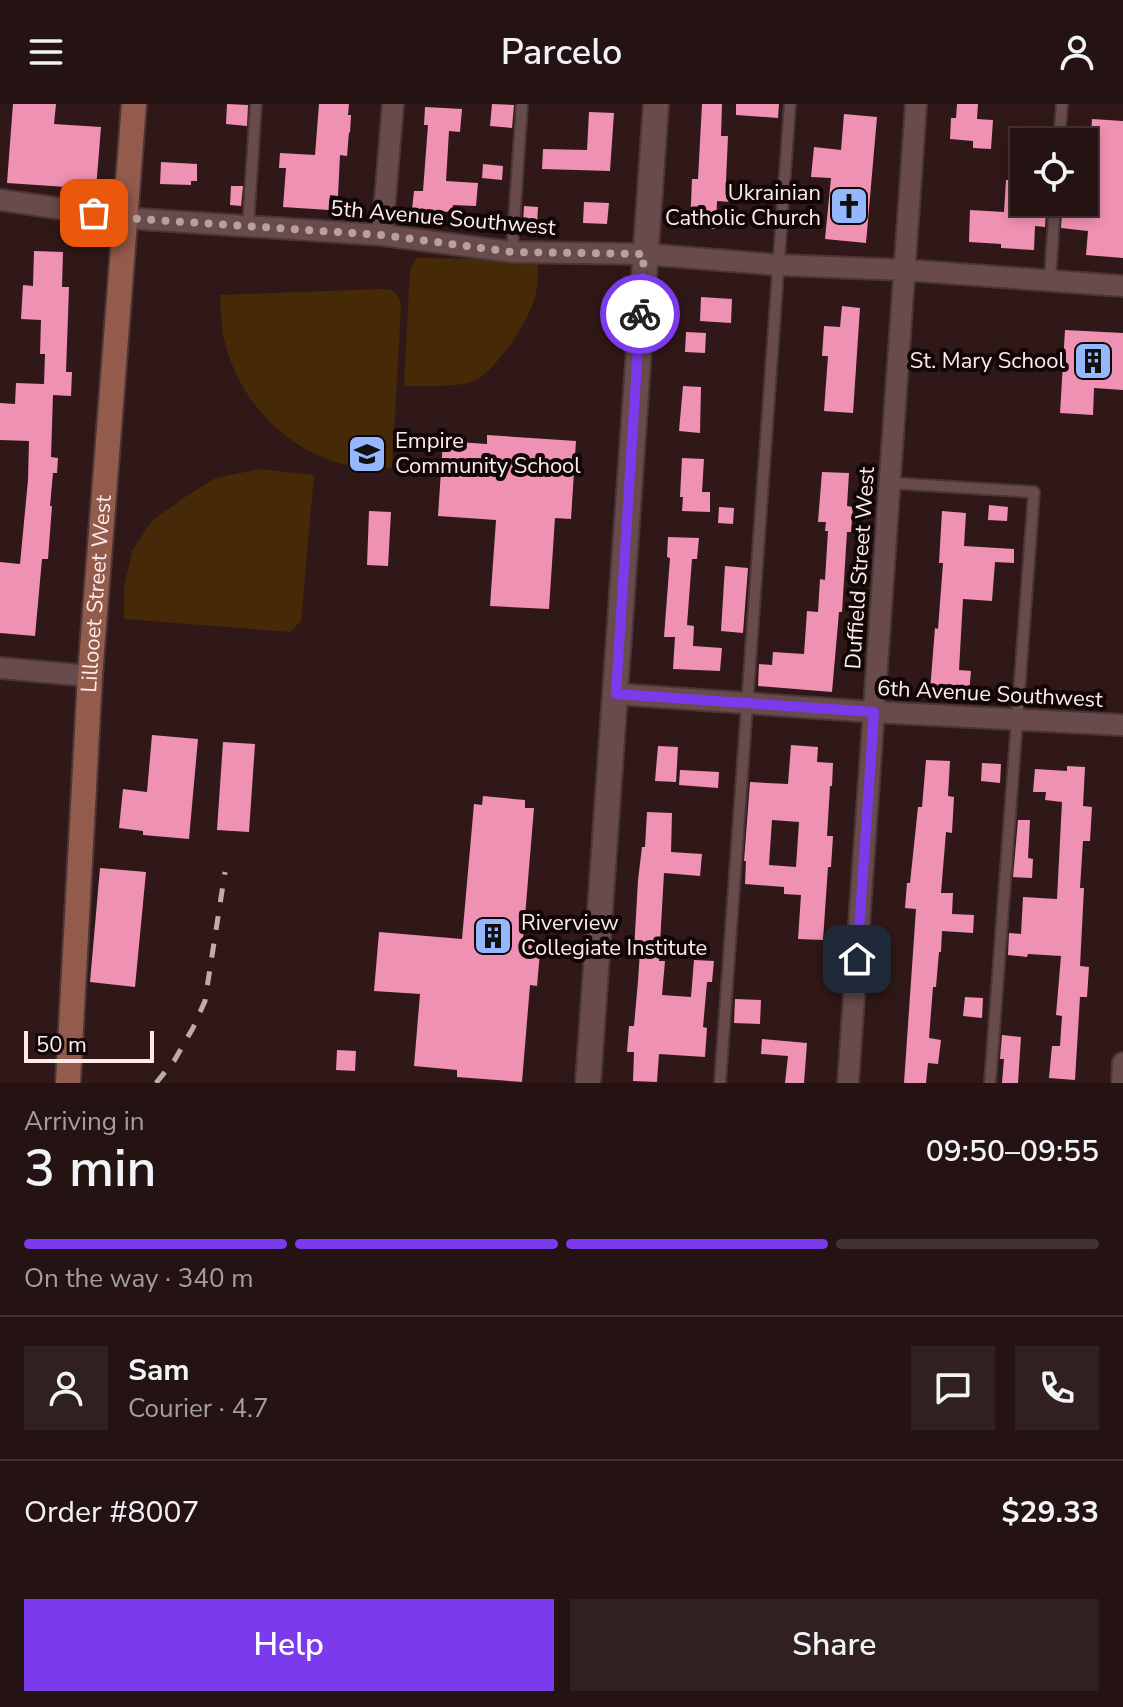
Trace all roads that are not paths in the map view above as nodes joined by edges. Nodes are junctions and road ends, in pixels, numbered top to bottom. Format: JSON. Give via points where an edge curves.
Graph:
{"nodes":[{"id":1,"x":134,"y":104,"type":"edge"},
{"id":2,"x":256,"y":104,"type":"edge"},
{"id":3,"x":393,"y":104,"type":"edge"},
{"id":4,"x":522,"y":104,"type":"edge"},
{"id":5,"x":656,"y":104,"type":"edge"},
{"id":6,"x":790,"y":104,"type":"edge"},
{"id":7,"x":916,"y":104,"type":"edge"},
{"id":8,"x":1062,"y":104,"type":"edge"},
{"id":9,"x":1060,"y":128,"type":"edge"},
{"id":10,"x":0,"y":200,"type":"edge"},
{"id":11,"x":1054,"y":216,"type":"edge"},
{"id":12,"x":125,"y":218,"type":"junction"},
{"id":13,"x":248,"y":226,"type":"junction"},
{"id":14,"x":382,"y":235,"type":"junction"},
{"id":15,"x":512,"y":252,"type":"junction"},
{"id":16,"x":644,"y":254,"type":"junction"},
{"id":17,"x":779,"y":265,"type":"junction"},
{"id":18,"x":905,"y":270,"type":"junction"},
{"id":19,"x":1050,"y":280,"type":"junction"},
{"id":20,"x":1123,"y":286,"type":"edge"},
{"id":21,"x":891,"y":483,"type":"junction"},
{"id":22,"x":0,"y":668,"type":"edge"},
{"id":23,"x":90,"y":676,"type":"junction"},
{"id":24,"x":616,"y":694,"type":"junction"},
{"id":25,"x":749,"y":703,"type":"junction"},
{"id":26,"x":874,"y":712,"type":"junction"},
{"id":27,"x":1017,"y":719,"type":"junction"},
{"id":28,"x":1123,"y":725,"type":"edge"},
{"id":29,"x":1123,"y":1063,"type":"edge"},
{"id":30,"x":68,"y":1083,"type":"edge"},
{"id":31,"x":588,"y":1083,"type":"edge"},
{"id":32,"x":720,"y":1083,"type":"edge"},
{"id":33,"x":848,"y":1083,"type":"edge"},
{"id":34,"x":990,"y":1083,"type":"edge"},
{"id":35,"x":1122,"y":1083,"type":"edge"}],
"edges":[{"from":1,"to":12,"type":"main road","name":"Lillooet Street West"},
{"from":2,"to":13,"type":"lane"},
{"from":3,"to":14,"type":"street"},
{"from":4,"to":15,"type":"lane"},
{"from":5,"to":16,"type":"street"},
{"from":6,"to":17,"type":"lane"},
{"from":7,"to":18,"type":"street","name":"Duffield Street West"},
{"from":8,"to":9,"type":"lane"},
{"from":10,"to":12,"type":"street","name":"5th Avenue Southwest"},
{"from":11,"to":19,"type":"lane"},
{"from":12,"to":13,"type":"street","name":"5th Avenue Southwest"},
{"from":12,"to":23,"type":"main road","name":"Lillooet Street West"},
{"from":13,"to":14,"type":"street","name":"5th Avenue Southwest"},
{"from":14,"to":15,"type":"street","name":"5th Avenue Southwest"},
{"from":15,"to":16,"type":"street","name":"5th Avenue Southwest"},
{"from":16,"to":17,"type":"street","name":"5th Avenue Southwest"},
{"from":16,"to":24,"type":"street"},
{"from":17,"to":18,"type":"street","name":"5th Avenue Southwest"},
{"from":17,"to":25,"type":"lane"},
{"from":18,"to":19,"type":"street","name":"5th Avenue Southwest"},
{"from":18,"to":21,"type":"street","name":"Duffield Street West"},
{"from":19,"to":20,"type":"street","name":"5th Avenue Southwest"},
{"from":21,"to":26,"type":"street","name":"Duffield Street West"},
{"from":21,"to":27,"type":"lane","via":[[1034,492]]},
{"from":22,"to":23,"type":"street"},
{"from":23,"to":30,"type":"main road","name":"Lillooet Street West"},
{"from":24,"to":25,"type":"street","name":"6th Avenue Southwest"},
{"from":24,"to":31,"type":"street"},
{"from":25,"to":26,"type":"street","name":"6th Avenue Southwest"},
{"from":25,"to":32,"type":"lane"},
{"from":26,"to":27,"type":"street","name":"6th Avenue Southwest"},
{"from":26,"to":33,"type":"street","name":"Duffield Street West"},
{"from":27,"to":28,"type":"street","name":"6th Avenue Southwest"},
{"from":27,"to":34,"type":"lane"},
{"from":29,"to":35,"type":"street"}]}
